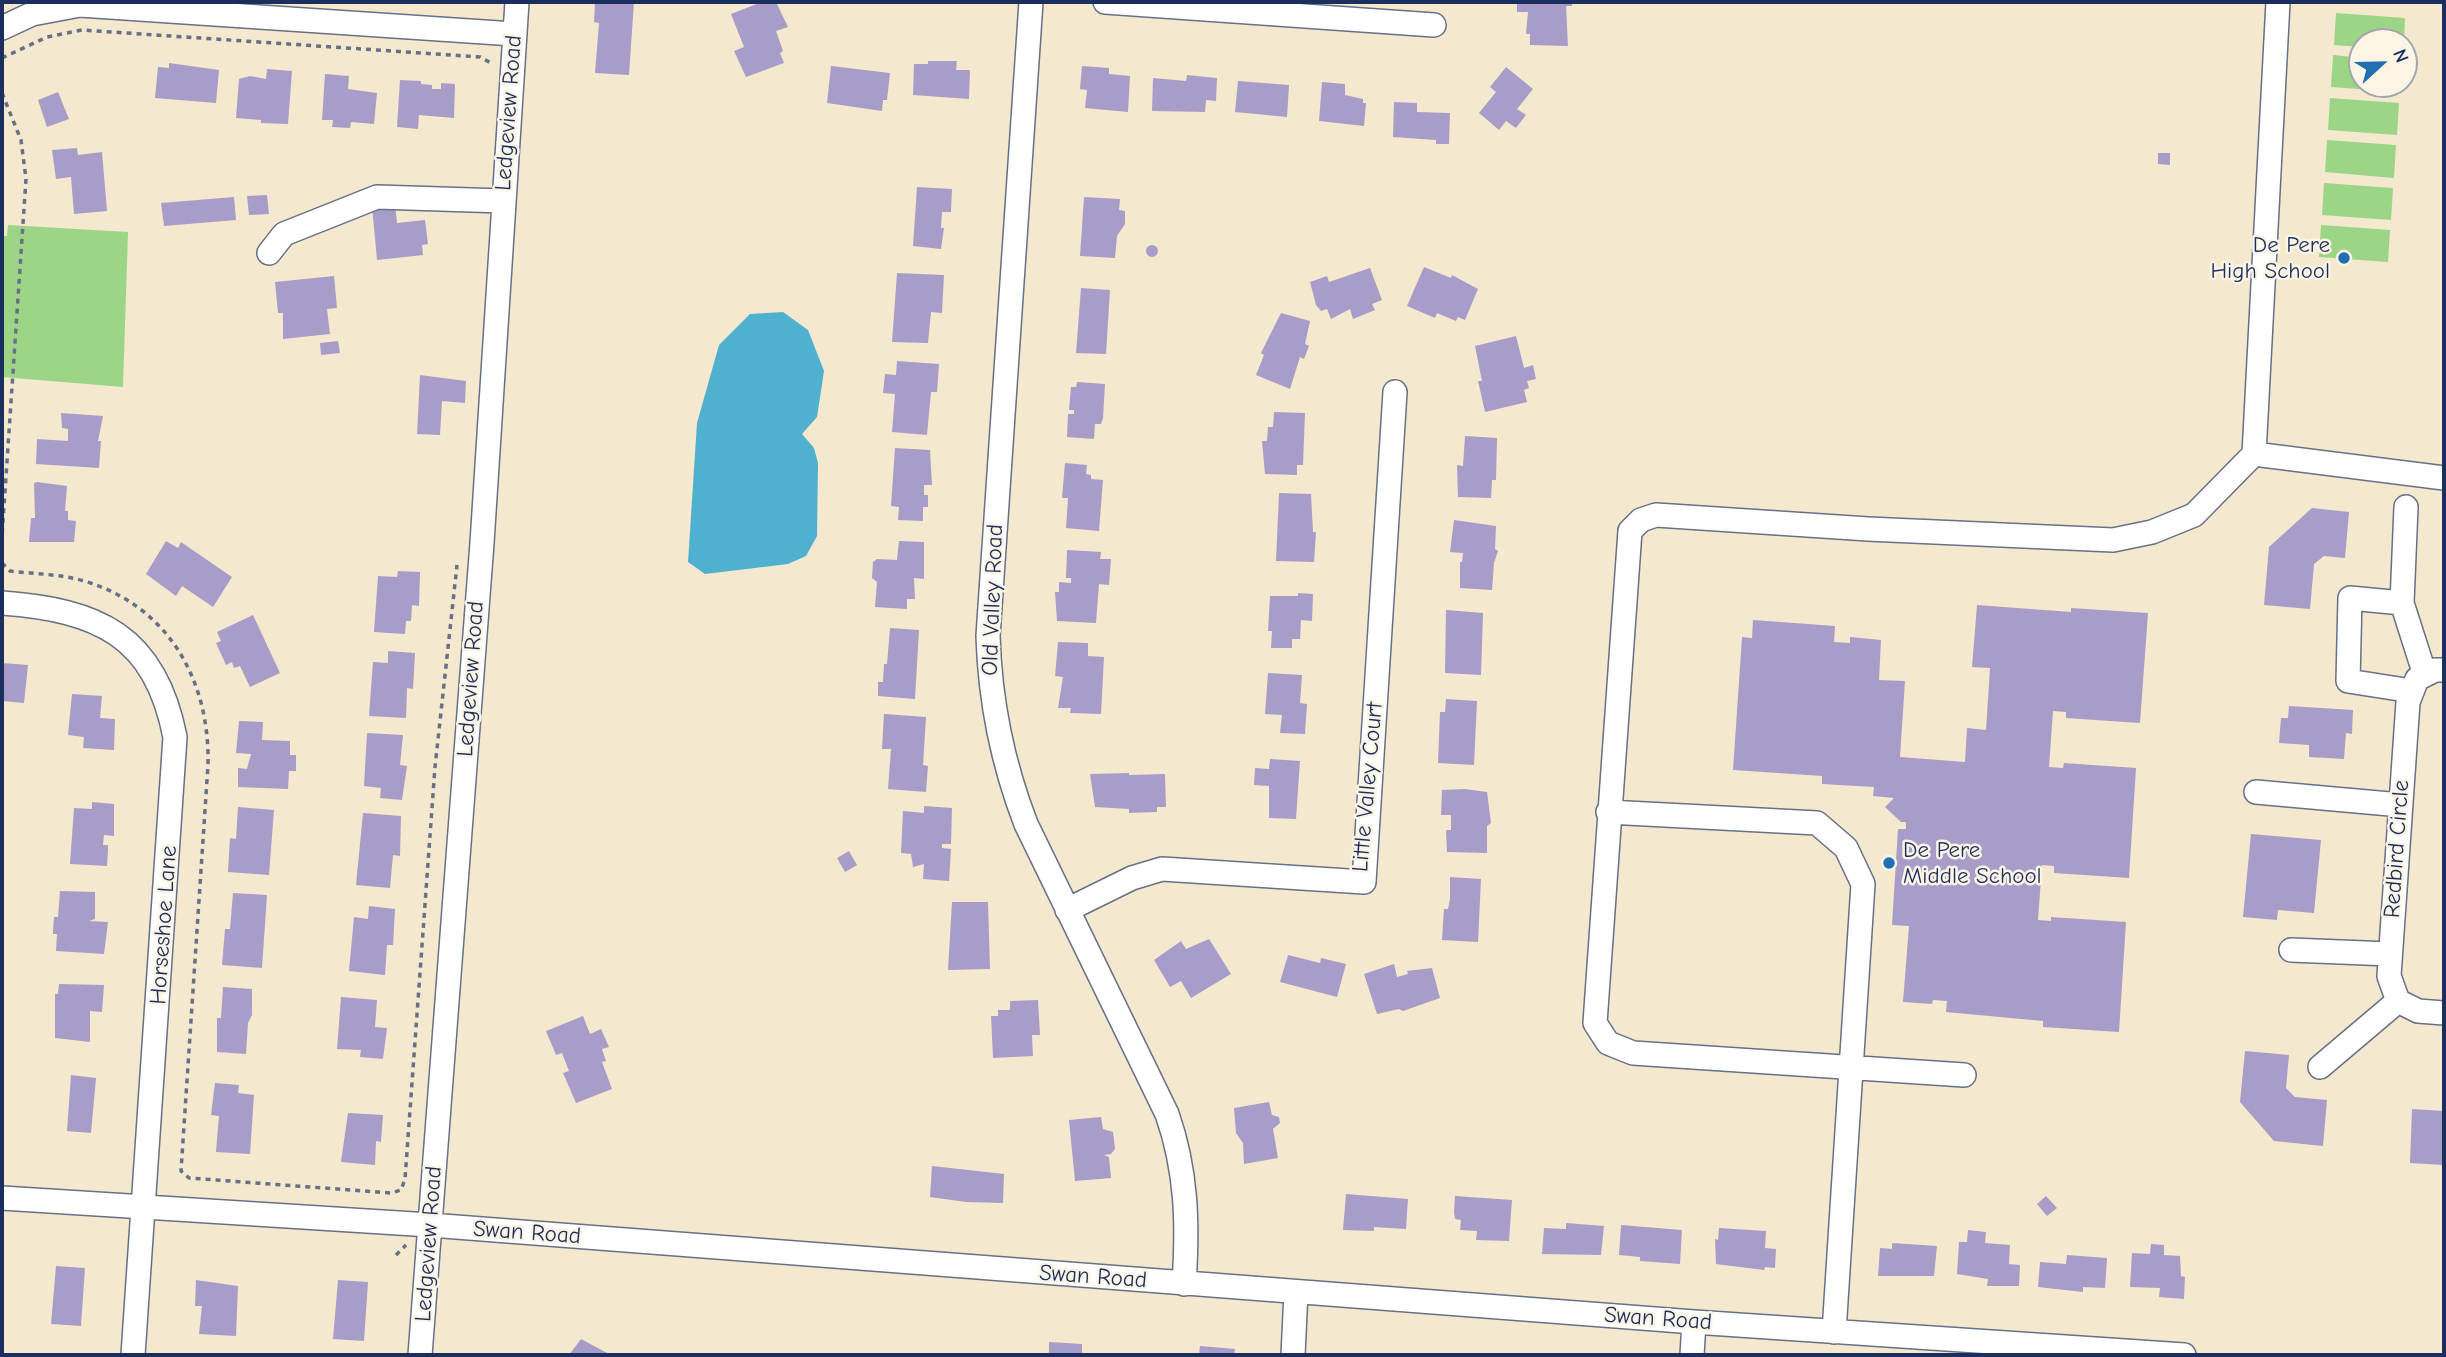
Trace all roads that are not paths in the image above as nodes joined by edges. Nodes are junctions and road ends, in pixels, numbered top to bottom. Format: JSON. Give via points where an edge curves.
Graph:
{"nodes":[{"id":1,"x":517,"y":2,"type":"edge"},
{"id":2,"x":1031,"y":2,"type":"edge"},
{"id":3,"x":1105,"y":2,"type":"edge"},
{"id":4,"x":2278,"y":2,"type":"edge"},
{"id":5,"x":1226,"y":6,"type":"edge"},
{"id":6,"x":195,"y":7,"type":"edge"},
{"id":7,"x":1434,"y":25,"type":"dead end"},
{"id":8,"x":2,"y":28,"type":"edge"},
{"id":9,"x":514,"y":34,"type":"junction"},
{"id":10,"x":503,"y":201,"type":"junction"},
{"id":11,"x":269,"y":253,"type":"dead end"},
{"id":12,"x":1395,"y":391,"type":"dead end"},
{"id":13,"x":2254,"y":454,"type":"junction"},
{"id":14,"x":2444,"y":478,"type":"edge"},
{"id":15,"x":2406,"y":507,"type":"dead end"},
{"id":16,"x":2,"y":603,"type":"edge"},
{"id":17,"x":2402,"y":603,"type":"junction"},
{"id":18,"x":2427,"y":679,"type":"edge"},
{"id":19,"x":2256,"y":792,"type":"dead end"},
{"id":20,"x":2400,"y":805,"type":"junction"},
{"id":21,"x":1608,"y":812,"type":"junction"},
{"id":22,"x":1067,"y":909,"type":"junction"},
{"id":23,"x":2291,"y":950,"type":"dead end"},
{"id":24,"x":2390,"y":954,"type":"junction"},
{"id":25,"x":2399,"y":1001,"type":"junction"},
{"id":26,"x":2444,"y":1013,"type":"edge"},
{"id":27,"x":2320,"y":1067,"type":"dead end"},
{"id":28,"x":1851,"y":1069,"type":"junction"},
{"id":29,"x":1964,"y":1075,"type":"dead end"},
{"id":30,"x":2,"y":1198,"type":"edge"},
{"id":31,"x":144,"y":1208,"type":"junction"},
{"id":32,"x":430,"y":1225,"type":"junction"},
{"id":33,"x":1184,"y":1284,"type":"junction"},
{"id":34,"x":1296,"y":1292,"type":"junction"},
{"id":35,"x":1694,"y":1322,"type":"junction"},
{"id":36,"x":1834,"y":1332,"type":"junction"},
{"id":37,"x":2025,"y":1351,"type":"edge"},
{"id":38,"x":133,"y":1355,"type":"edge"},
{"id":39,"x":420,"y":1355,"type":"edge"},
{"id":40,"x":1293,"y":1355,"type":"edge"},
{"id":41,"x":1692,"y":1355,"type":"edge"},
{"id":42,"x":2184,"y":1355,"type":"edge"}],
"edges":[{"from":1,"to":9,"type":"street","name":"Ledgeview Road"},
{"from":2,"to":22,"type":"street","name":"Old Valley Road","via":[[988,649],[993,713],[1009,781]]},
{"from":3,"to":5,"type":"street"},
{"from":4,"to":13,"type":"street"},
{"from":5,"to":7,"type":"street"},
{"from":6,"to":8,"type":"street","via":[[60,6]]},
{"from":6,"to":9,"type":"street"},
{"from":9,"to":10,"type":"street","name":"Ledgeview Road"},
{"from":10,"to":11,"type":"street","via":[[377,197],[284,234]]},
{"from":10,"to":32,"type":"street","name":"Ledgeview Road"},
{"from":12,"to":22,"type":"street","name":"Little Valley Court","via":[[1364,881],[1162,869]]},
{"from":13,"to":14,"type":"street"},
{"from":13,"to":21,"type":"street","via":[[2194,515],[2152,532],[2113,540],[1656,515],[1641,520],[1630,531]]},
{"from":15,"to":17,"type":"street"},
{"from":16,"to":31,"type":"street","name":"Horseshoe Lane","via":[[66,610],[112,631],[148,666],[170,712],[176,762]]},
{"from":17,"to":18,"type":"street"},
{"from":17,"to":18,"type":"street","via":[[2350,598],[2348,681]]},
{"from":18,"to":20,"type":"street","name":"Redbird Circle","via":[[2408,702]]},
{"from":19,"to":20,"type":"street"},
{"from":20,"to":24,"type":"street","name":"Redbird Circle"},
{"from":21,"to":28,"type":"street","via":[[1816,823],[1846,848],[1863,884]]},
{"from":21,"to":28,"type":"street","via":[[1595,1023],[1608,1043],[1633,1053]]},
{"from":22,"to":33,"type":"street","name":"Old Valley Road","via":[[1177,1143],[1188,1212]]},
{"from":23,"to":24,"type":"street"},
{"from":24,"to":25,"type":"street","name":"Redbird Circle","via":[[2389,976]]},
{"from":25,"to":26,"type":"street","via":[[2418,1011]]},
{"from":25,"to":27,"type":"street"},
{"from":28,"to":29,"type":"street"},
{"from":28,"to":36,"type":"street"},
{"from":30,"to":31,"type":"street","name":"Swan Road"},
{"from":31,"to":32,"type":"street","name":"Swan Road"},
{"from":31,"to":38,"type":"street","name":"Horseshoe Lane"},
{"from":32,"to":33,"type":"street","name":"Swan Road"},
{"from":32,"to":39,"type":"street","name":"Ledgeview Road"},
{"from":33,"to":34,"type":"street","name":"Swan Road"},
{"from":34,"to":35,"type":"street","name":"Swan Road"},
{"from":34,"to":40,"type":"street"},
{"from":35,"to":36,"type":"street","name":"Swan Road"},
{"from":35,"to":41,"type":"street"},
{"from":36,"to":37,"type":"street","name":"Swan Road"},
{"from":37,"to":42,"type":"street","name":"Swan Road"}]}
